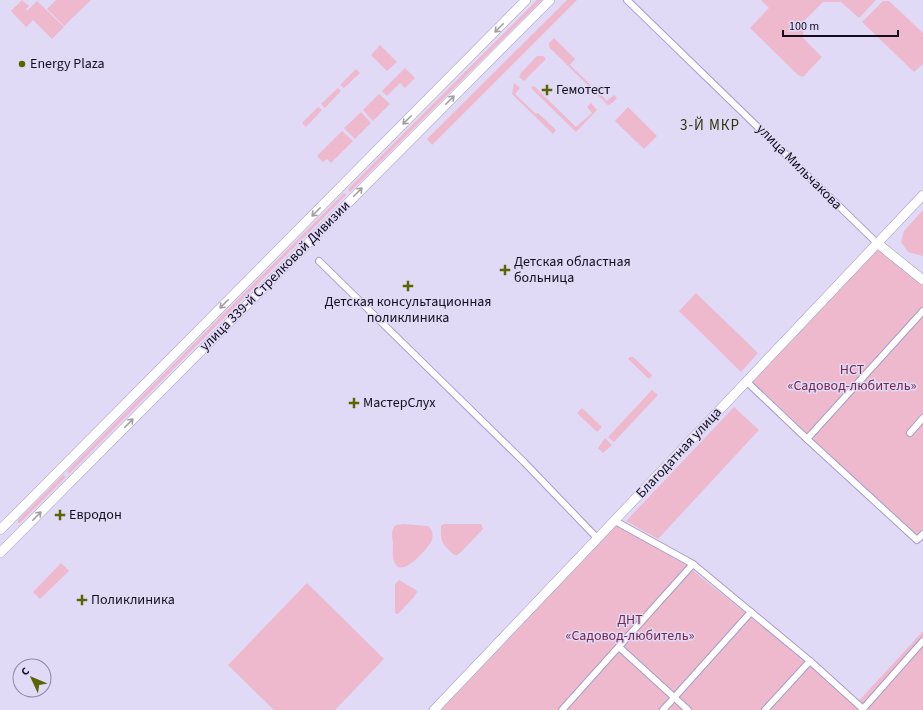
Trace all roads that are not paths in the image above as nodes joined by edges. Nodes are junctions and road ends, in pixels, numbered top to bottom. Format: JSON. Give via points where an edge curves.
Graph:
{"nodes":[{"id":1,"x":526,"y":0,"type":"edge"},
{"id":2,"x":550,"y":0,"type":"edge"},
{"id":3,"x":627,"y":0,"type":"edge"},
{"id":4,"x":923,"y":196,"type":"edge"},
{"id":5,"x":877,"y":243,"type":"junction"},
{"id":6,"x":319,"y":261,"type":"dead end"},
{"id":7,"x":923,"y":280,"type":"edge"},
{"id":8,"x":923,"y":311,"type":"edge"},
{"id":9,"x":746,"y":381,"type":"junction"},
{"id":10,"x":923,"y":418,"type":"edge"},
{"id":11,"x":910,"y":433,"type":"dead end"},
{"id":12,"x":807,"y":439,"type":"junction"},
{"id":13,"x":12,"y":519,"type":"junction"},
{"id":14,"x":615,"y":521,"type":"junction"},
{"id":15,"x":0,"y":530,"type":"edge"},
{"id":16,"x":23,"y":530,"type":"junction"},
{"id":17,"x":923,"y":534,"type":"edge"},
{"id":18,"x":0,"y":535,"type":"edge"},
{"id":19,"x":598,"y":539,"type":"junction"},
{"id":20,"x":3,"y":550,"type":"edge"},
{"id":21,"x":693,"y":564,"type":"junction"},
{"id":22,"x":751,"y":612,"type":"junction"},
{"id":23,"x":923,"y":641,"type":"edge"},
{"id":24,"x":619,"y":646,"type":"junction"},
{"id":25,"x":810,"y":660,"type":"junction"},
{"id":26,"x":674,"y":697,"type":"junction"},
{"id":27,"x":863,"y":709,"type":"edge"},
{"id":28,"x":434,"y":710,"type":"edge"},
{"id":29,"x":562,"y":710,"type":"edge"},
{"id":30,"x":662,"y":710,"type":"edge"},
{"id":31,"x":688,"y":710,"type":"edge"},
{"id":32,"x":765,"y":710,"type":"edge"}],
"edges":[{"from":1,"to":13,"type":"main road","name":"улица 339-й Стрелковой Дивизии","one_way":true},
{"from":16,"to":2,"type":"main road","name":"улица 339-й Стрелковой Дивизии","one_way":true},
{"from":3,"to":5,"type":"street","name":"улица Мильчакова"},
{"from":4,"to":5,"type":"main road","name":"Благодатная улица"},
{"from":5,"to":7,"type":"main road","name":"улица Мильчакова"},
{"from":5,"to":9,"type":"main road","name":"Благодатная улица"},
{"from":6,"to":19,"type":"street","via":[[524,462]]},
{"from":8,"to":12,"type":"street"},
{"from":9,"to":12,"type":"street"},
{"from":9,"to":14,"type":"main road","name":"Благодатная улица"},
{"from":10,"to":11,"type":"street"},
{"from":12,"to":17,"type":"street","via":[[917,540]]},
{"from":13,"to":15,"type":"main road","name":"улица 339-й Стрелковой Дивизии"},
{"from":13,"to":16,"type":"main road","via":[[13,528]]},
{"from":14,"to":19,"type":"main road","name":"Благодатная улица"},
{"from":14,"to":21,"type":"street"},
{"from":16,"to":20,"type":"main road","name":"улица 339-й Стрелковой Дивизии"},
{"from":18,"to":20,"type":"main road","via":[[6,540]]},
{"from":19,"to":28,"type":"main road","name":"Благодатная улица"},
{"from":21,"to":22,"type":"street"},
{"from":21,"to":24,"type":"street"},
{"from":22,"to":25,"type":"street"},
{"from":22,"to":26,"type":"street"},
{"from":23,"to":27,"type":"street"},
{"from":24,"to":26,"type":"street"},
{"from":24,"to":29,"type":"street"},
{"from":25,"to":27,"type":"street"},
{"from":25,"to":32,"type":"street"},
{"from":26,"to":30,"type":"street"},
{"from":26,"to":31,"type":"street"}]}
